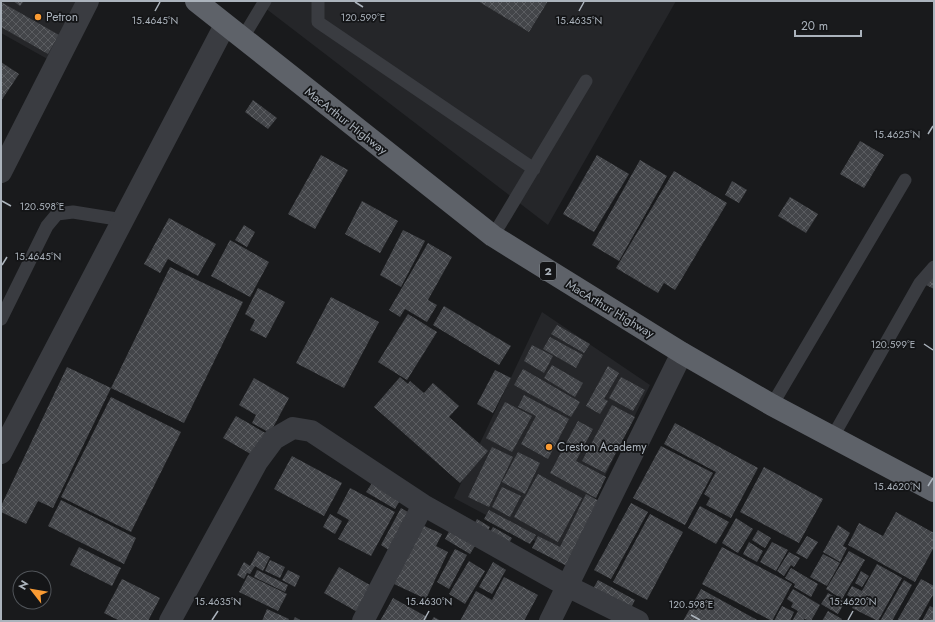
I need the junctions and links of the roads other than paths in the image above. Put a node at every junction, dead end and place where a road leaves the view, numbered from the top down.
1 (88, 1) edge
2 (196, 1) edge
3 (265, 1) edge
4 (318, 1) edge
5 (225, 25) junction
6 (242, 38) junction
7 (586, 81) dead end
8 (534, 169) junction
9 (1, 172) edge
10 (905, 180) dead end
11 (124, 220) junction
12 (493, 236) junction
13 (934, 267) edge
14 (1, 319) edge
15 (682, 353) junction
16 (772, 405) junction
17 (832, 438) junction
18 (1, 453) edge
19 (934, 491) edge
20 (423, 505) junction
21 (567, 586) junction
22 (170, 621) edge
23 (363, 621) edge
24 (550, 621) edge
25 (638, 621) edge

1 - 9 street
2 - 5 highway, MacArthur Highway / 2
3 - 6 lane
4 - 8 lane
5 - 6 highway, MacArthur Highway / 2
5 - 11 street
6 - 12 highway, MacArthur Highway / 2
7 - 8 lane
8 - 12 lane
10 - 16 lane
11 - 14 lane
11 - 18 street
12 - 15 highway, MacArthur Highway / 2
13 - 17 lane
15 - 16 highway, MacArthur Highway / 2
15 - 21 street
16 - 17 highway, MacArthur Highway / 2
17 - 19 highway, MacArthur Highway / 2
20 - 21 street
20 - 22 street
20 - 23 street
21 - 24 street
21 - 25 street

